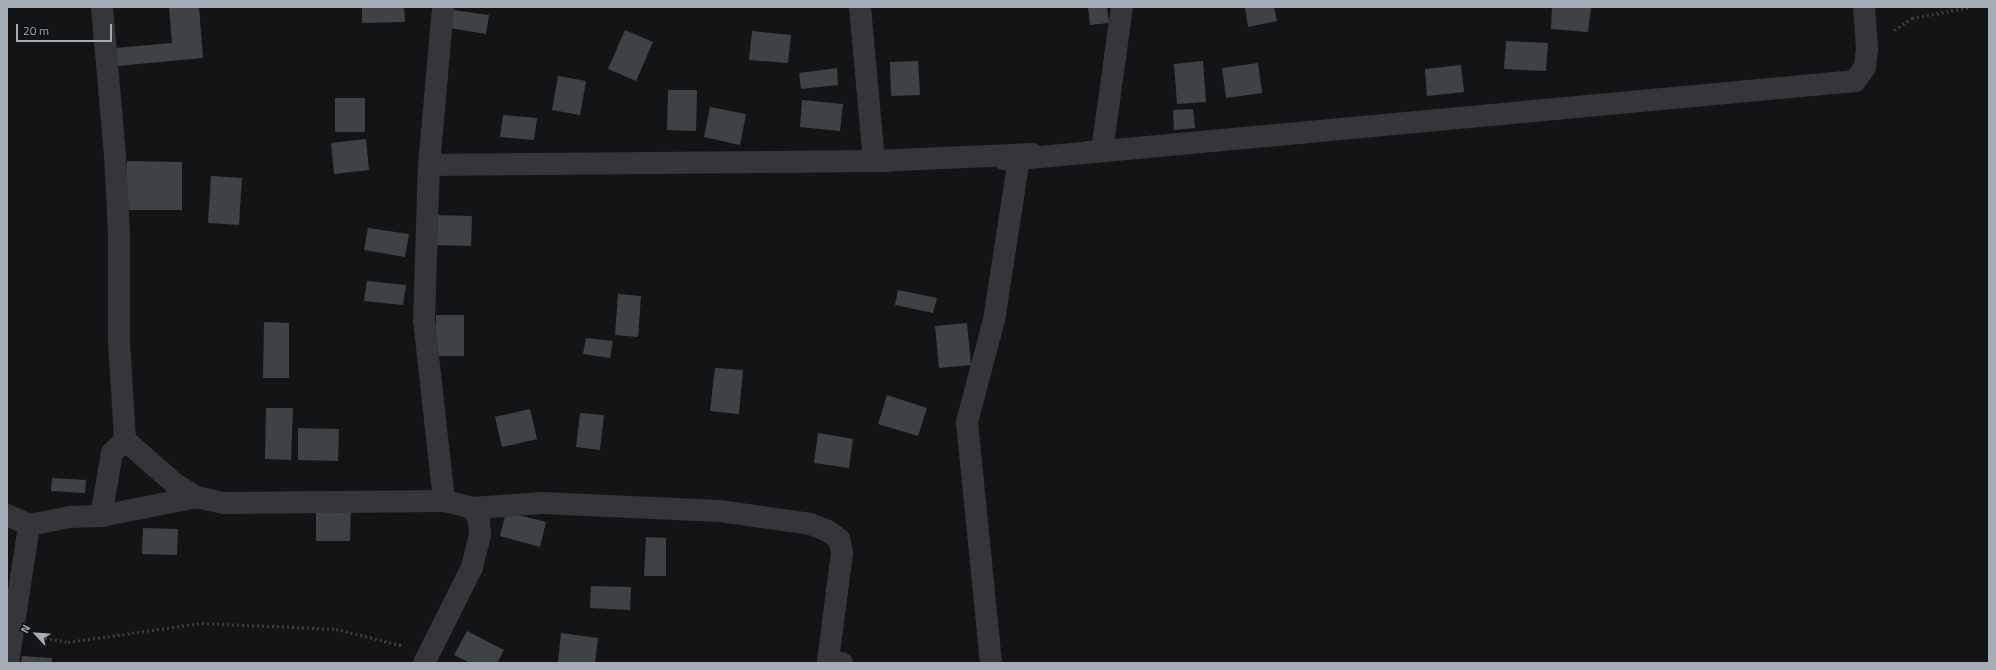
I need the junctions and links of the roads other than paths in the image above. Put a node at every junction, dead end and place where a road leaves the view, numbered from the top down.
1 (102, 7) edge
2 (443, 7) edge
3 (860, 7) edge
4 (1122, 7) edge
5 (1864, 7) edge
6 (1102, 151) junction
7 (1019, 159) junction
8 (874, 161) junction
9 (429, 165) junction
10 (125, 440) junction
11 (197, 497) junction
12 (444, 501) junction
13 (473, 508) junction
14 (7, 515) edge
15 (101, 516) junction
16 (29, 525) junction
17 (426, 658) edge
18 (832, 662) edge
19 (8, 663) edge
20 (991, 663) edge

1 - 10 street
2 - 9 street
3 - 8 street
4 - 6 street
5 - 6 street
6 - 7 street
6 - 8 street
7 - 8 street
7 - 20 street
8 - 9 street
9 - 12 street
10 - 11 street
10 - 15 street
11 - 12 street
11 - 15 street
12 - 13 street
13 - 17 street
13 - 18 street
14 - 16 street
15 - 16 street
16 - 19 street

